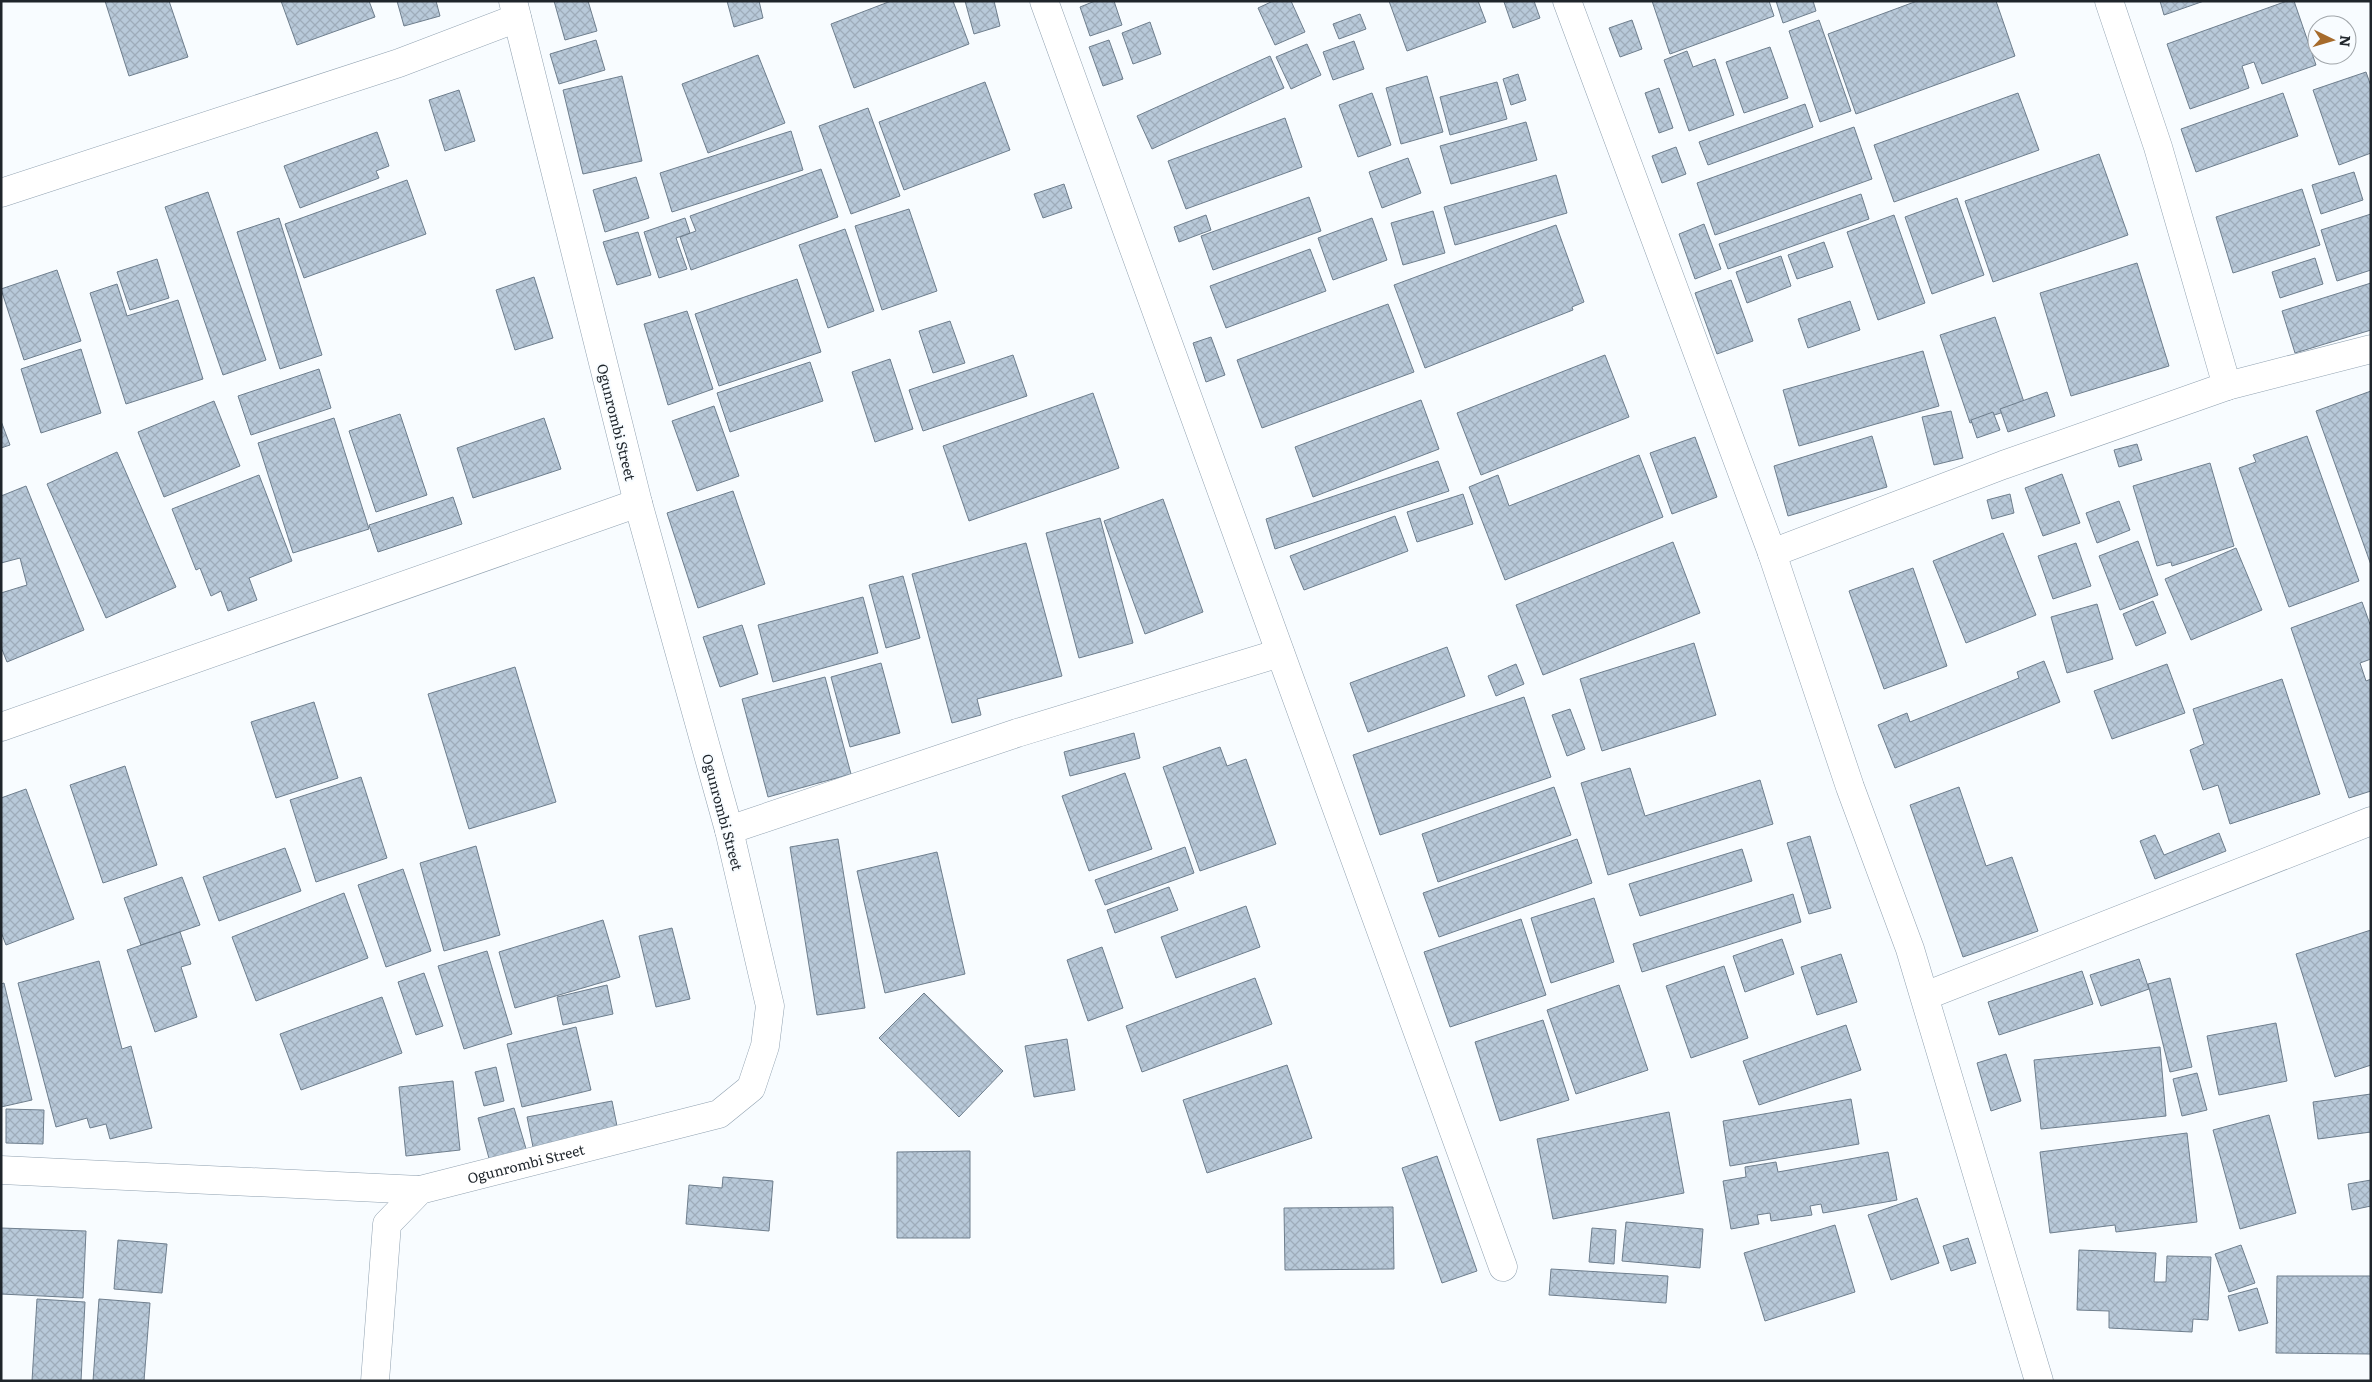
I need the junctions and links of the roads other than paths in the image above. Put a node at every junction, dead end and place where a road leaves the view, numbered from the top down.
1 (1044, 1) edge
2 (1567, 1) edge
3 (2109, 1) edge
4 (515, 10) edge
5 (1, 193) edge
6 (2371, 349) edge
7 (2227, 386) junction
8 (638, 504) junction
9 (1772, 553) junction
10 (1280, 653) junction
11 (1, 727) edge
12 (2371, 821) edge
13 (729, 830) junction
14 (1925, 996) junction
15 (1, 1170) edge
16 (420, 1190) junction
17 (1503, 1267) dead end
18 (375, 1381) edge
19 (2039, 1381) edge

1 - 10 street
2 - 9 street
3 - 7 street
4 - 5 street
4 - 8 street, Ogunrombi Street
6 - 7 street
7 - 9 street
8 - 11 street
8 - 13 street, Ogunrombi Street
9 - 14 street
10 - 13 street
10 - 17 street
12 - 14 street
13 - 16 street, Ogunrombi Street
14 - 19 street
15 - 16 street
16 - 18 street

